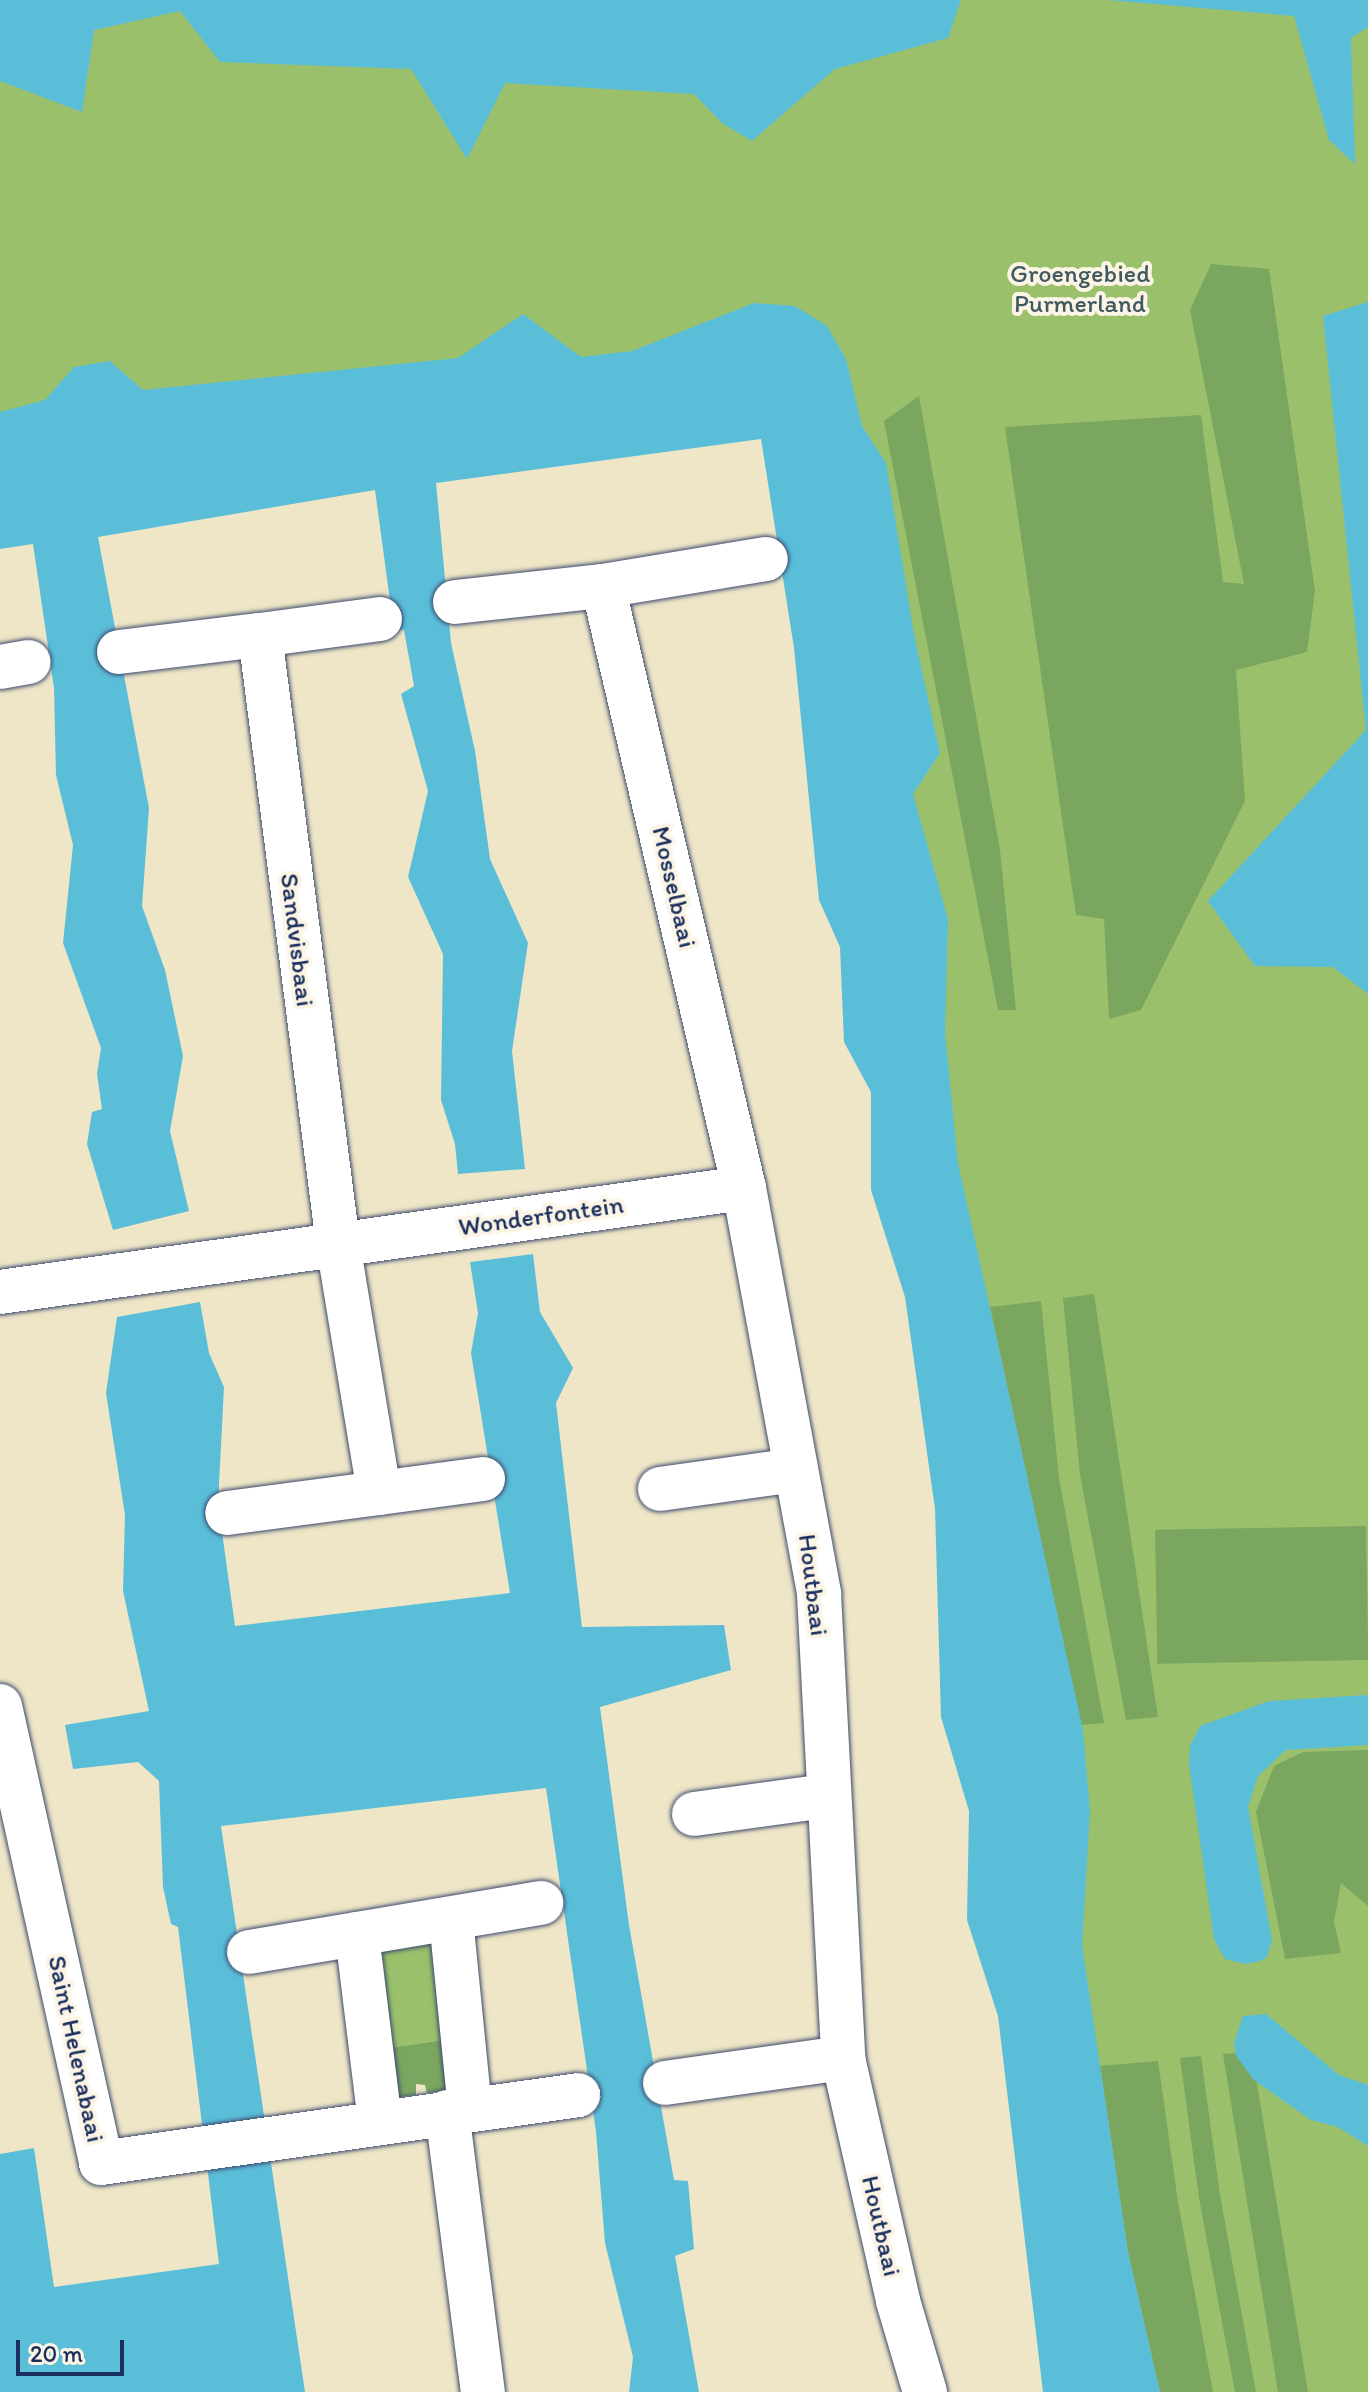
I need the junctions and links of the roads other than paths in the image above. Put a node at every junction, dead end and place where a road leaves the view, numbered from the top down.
1 (766, 559) dead end
2 (603, 586) junction
3 (455, 602) dead end
4 (380, 619) dead end
5 (260, 635) junction
6 (119, 652) dead end
7 (744, 1188) junction
8 (338, 1244) junction
9 (0, 1292) edge
10 (795, 1470) junction
11 (483, 1479) dead end
12 (660, 1489) dead end
13 (379, 1493) junction
14 (227, 1513) dead end
15 (0, 1706) edge
16 (826, 1796) junction
17 (694, 1814) dead end
18 (541, 1903) dead end
19 (451, 1919) junction
20 (357, 1934) junction
21 (249, 1952) dead end
22 (843, 2058) junction
23 (665, 2083) dead end
24 (578, 2095) dead end
25 (458, 2111) junction
26 (380, 2122) junction
27 (483, 2392) edge
28 (925, 2392) edge

1 - 2 street
2 - 3 street
2 - 7 street, Mosselbaai
4 - 5 street
5 - 6 street
5 - 8 street, Sandvisbaai
7 - 8 street, Wonderfontein
7 - 10 street, Houtbaai
8 - 9 street, Wonderfontein
8 - 13 street
10 - 12 street
10 - 16 street, Houtbaai
11 - 13 street
13 - 14 street
15 - 26 street, Saint Helenabaai
16 - 17 street
16 - 22 street, Houtbaai
18 - 19 street
19 - 20 street
19 - 25 street
20 - 21 street
20 - 26 street
22 - 23 street
22 - 28 street, Houtbaai
24 - 25 street, Saint Helenabaai
25 - 26 street, Saint Helenabaai
25 - 27 street

